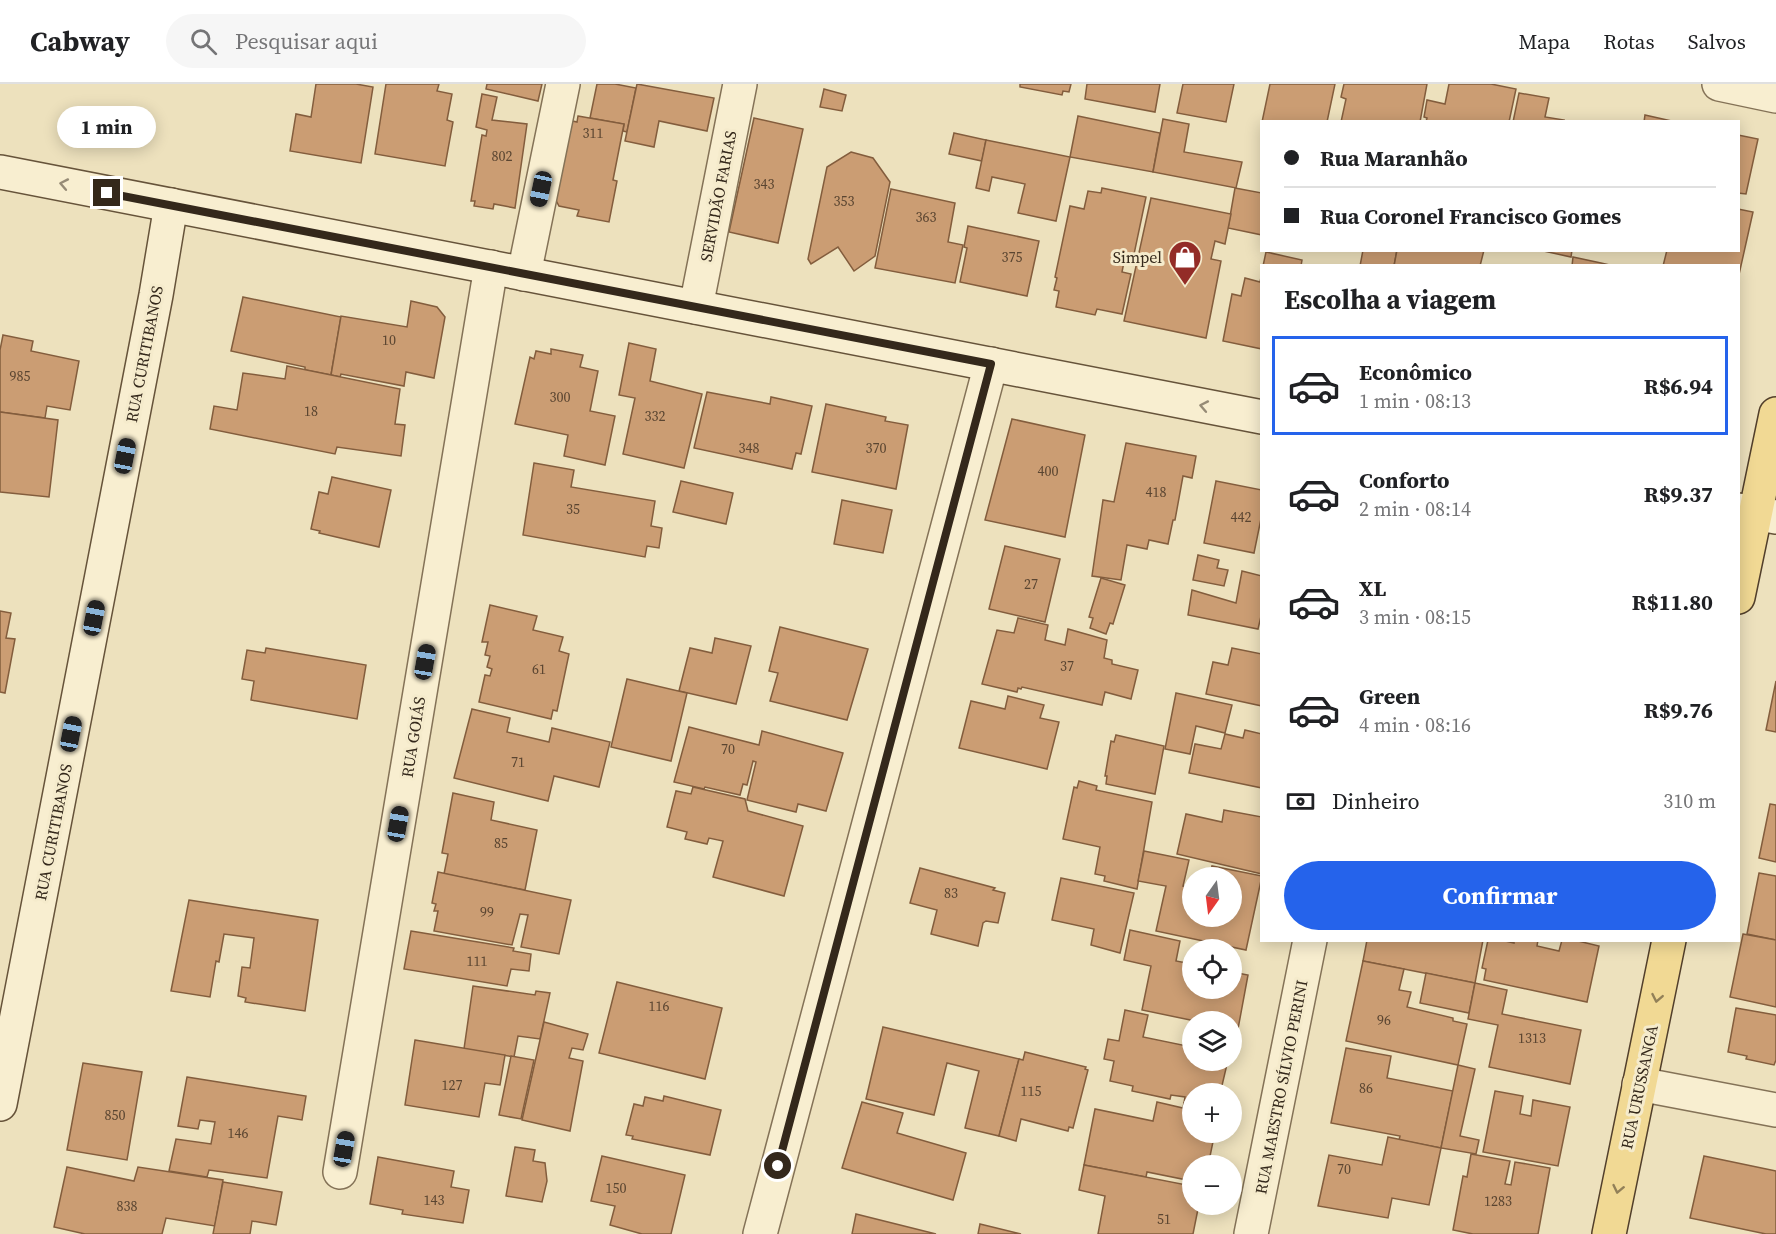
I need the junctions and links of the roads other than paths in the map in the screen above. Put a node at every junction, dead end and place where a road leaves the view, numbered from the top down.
1 (563, 84) edge
2 (740, 84) edge
3 (1719, 84) edge
4 (1776, 96) edge
5 (0, 172) edge
6 (171, 205) junction
7 (491, 267) junction
8 (524, 274) junction
9 (696, 307) junction
10 (991, 364) junction
11 (1776, 414) edge
12 (1260, 417) edge
13 (1757, 513) edge
14 (1740, 588) edge
15 (1310, 942) edge
16 (1669, 942) edge
17 (1640, 1084) junction
18 (0, 1104) edge
19 (1776, 1110) edge
20 (340, 1172) dead end
21 (760, 1234) edge
22 (1251, 1234) edge
23 (1609, 1234) edge

1 - 8 street
2 - 9 street, SERVIDÃO FARIAS
3 - 4 street
6 -> 5 street
6 - 7 street
6 - 18 street, RUA CURITIBANOS
7 - 8 street
7 - 20 street, RUA GOIÁS
8 - 9 street
9 - 10 street
12 -> 10 street
10 - 21 street
11 - 13 main road
13 - 14 main road
15 - 22 street, RUA MAESTRO SÍLVIO PERINI
16 -> 17 main road, RUA URUSSANGA
17 - 19 street
17 -> 23 main road, RUA URUSSANGA

